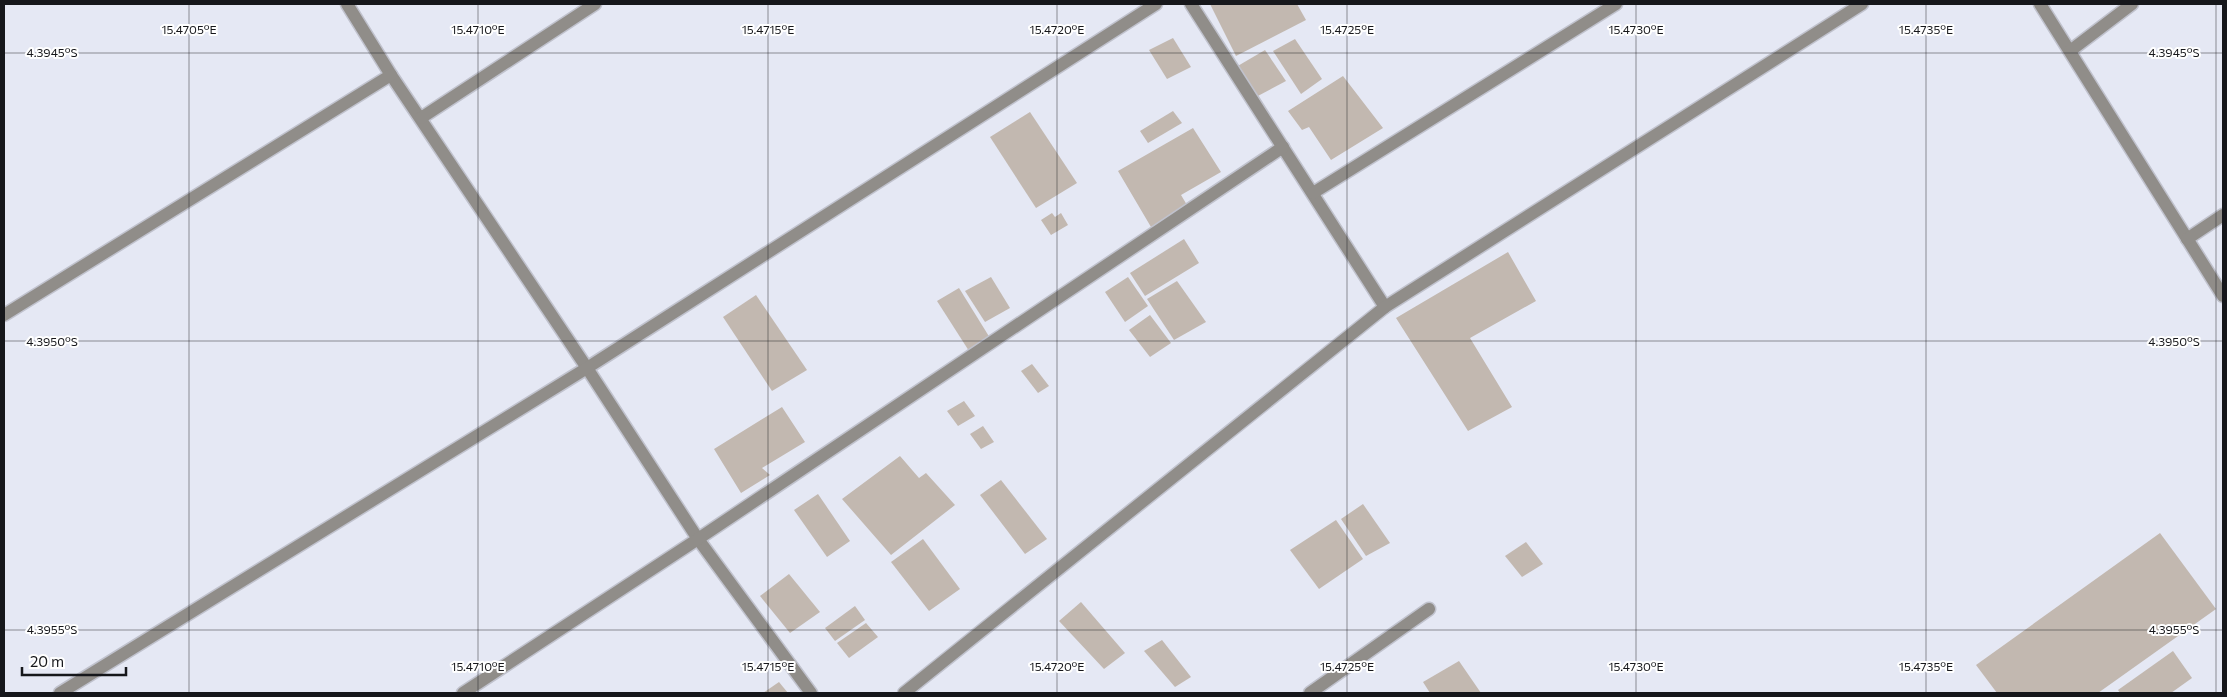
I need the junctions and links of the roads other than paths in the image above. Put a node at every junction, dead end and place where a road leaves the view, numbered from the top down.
1 (347, 4) edge
2 (596, 4) edge
3 (1156, 4) edge
4 (1191, 4) edge
5 (1616, 4) edge
6 (1862, 4) edge
7 (2040, 4) edge
8 (2132, 4) edge
9 (2070, 51) junction
10 (391, 75) junction
11 (421, 118) junction
12 (1283, 147) junction
13 (1313, 193) junction
14 (2223, 215) edge
15 (2187, 239) junction
16 (2223, 296) edge
17 (1385, 307) junction
18 (4, 315) edge
19 (587, 368) junction
20 (698, 539) junction
21 (1429, 609) dead end
22 (60, 693) edge
23 (463, 693) edge
24 (811, 693) edge
25 (904, 693) edge
26 (1310, 693) edge

1 - 10 street
2 - 11 street
3 - 19 street
4 - 12 street
5 - 13 street
6 - 17 street
7 - 9 street
8 - 9 street
9 - 15 street
10 - 11 street
10 - 18 street
11 - 19 street
12 - 13 street
12 - 20 street
13 - 17 street
14 - 15 street
15 - 16 street
17 - 25 street
19 - 20 street
19 - 22 street
20 - 23 street
20 - 24 street
21 - 26 street

